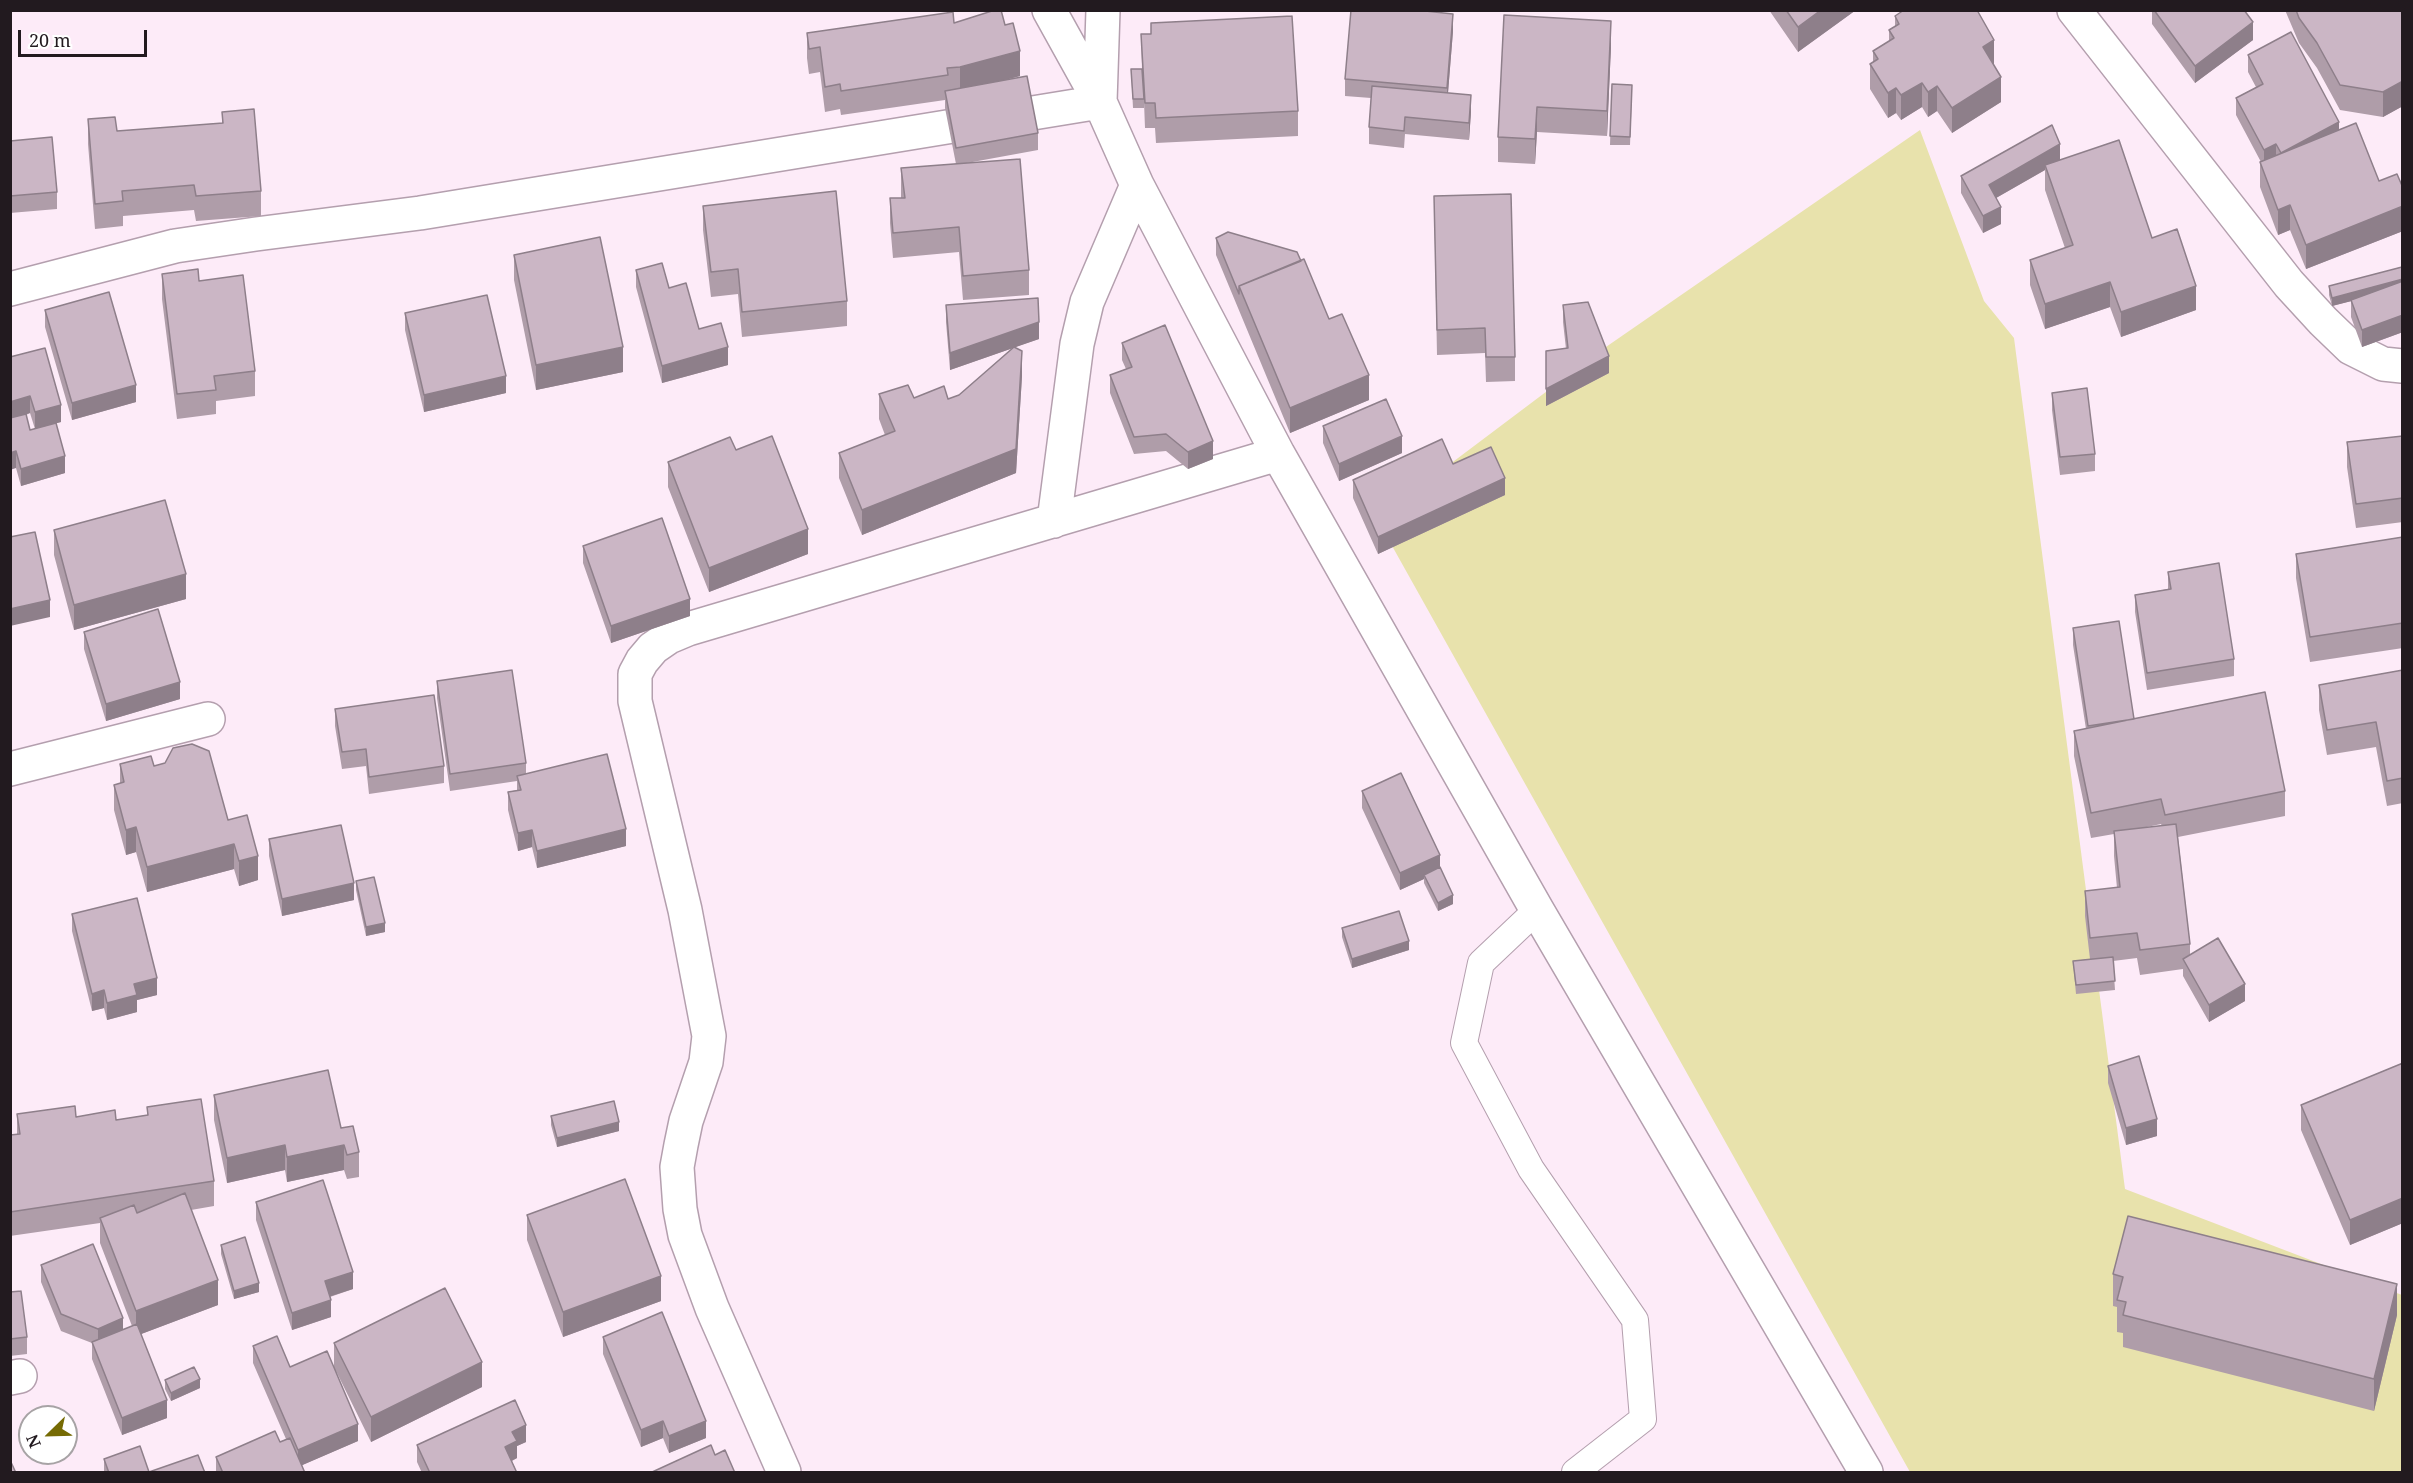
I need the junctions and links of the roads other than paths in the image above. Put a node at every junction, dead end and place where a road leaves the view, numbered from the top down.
1 (1049, 10) edge
2 (1103, 10) edge
3 (2074, 10) edge
4 (1100, 102) junction
5 (1137, 184) junction
6 (10, 289) edge
7 (2403, 366) edge
8 (1278, 454) junction
9 (1054, 520) junction
10 (208, 719) dead end
11 (10, 769) edge
12 (1537, 910) junction
13 (784, 1473) edge
14 (1575, 1473) edge
15 (1866, 1473) edge

1 - 4 street
2 - 4 street
3 - 7 street
4 - 5 street
4 - 6 street
5 - 8 street
5 - 9 street
8 - 9 street
8 - 12 street
9 - 13 street
10 - 11 street
12 - 14 lane
12 - 15 street

